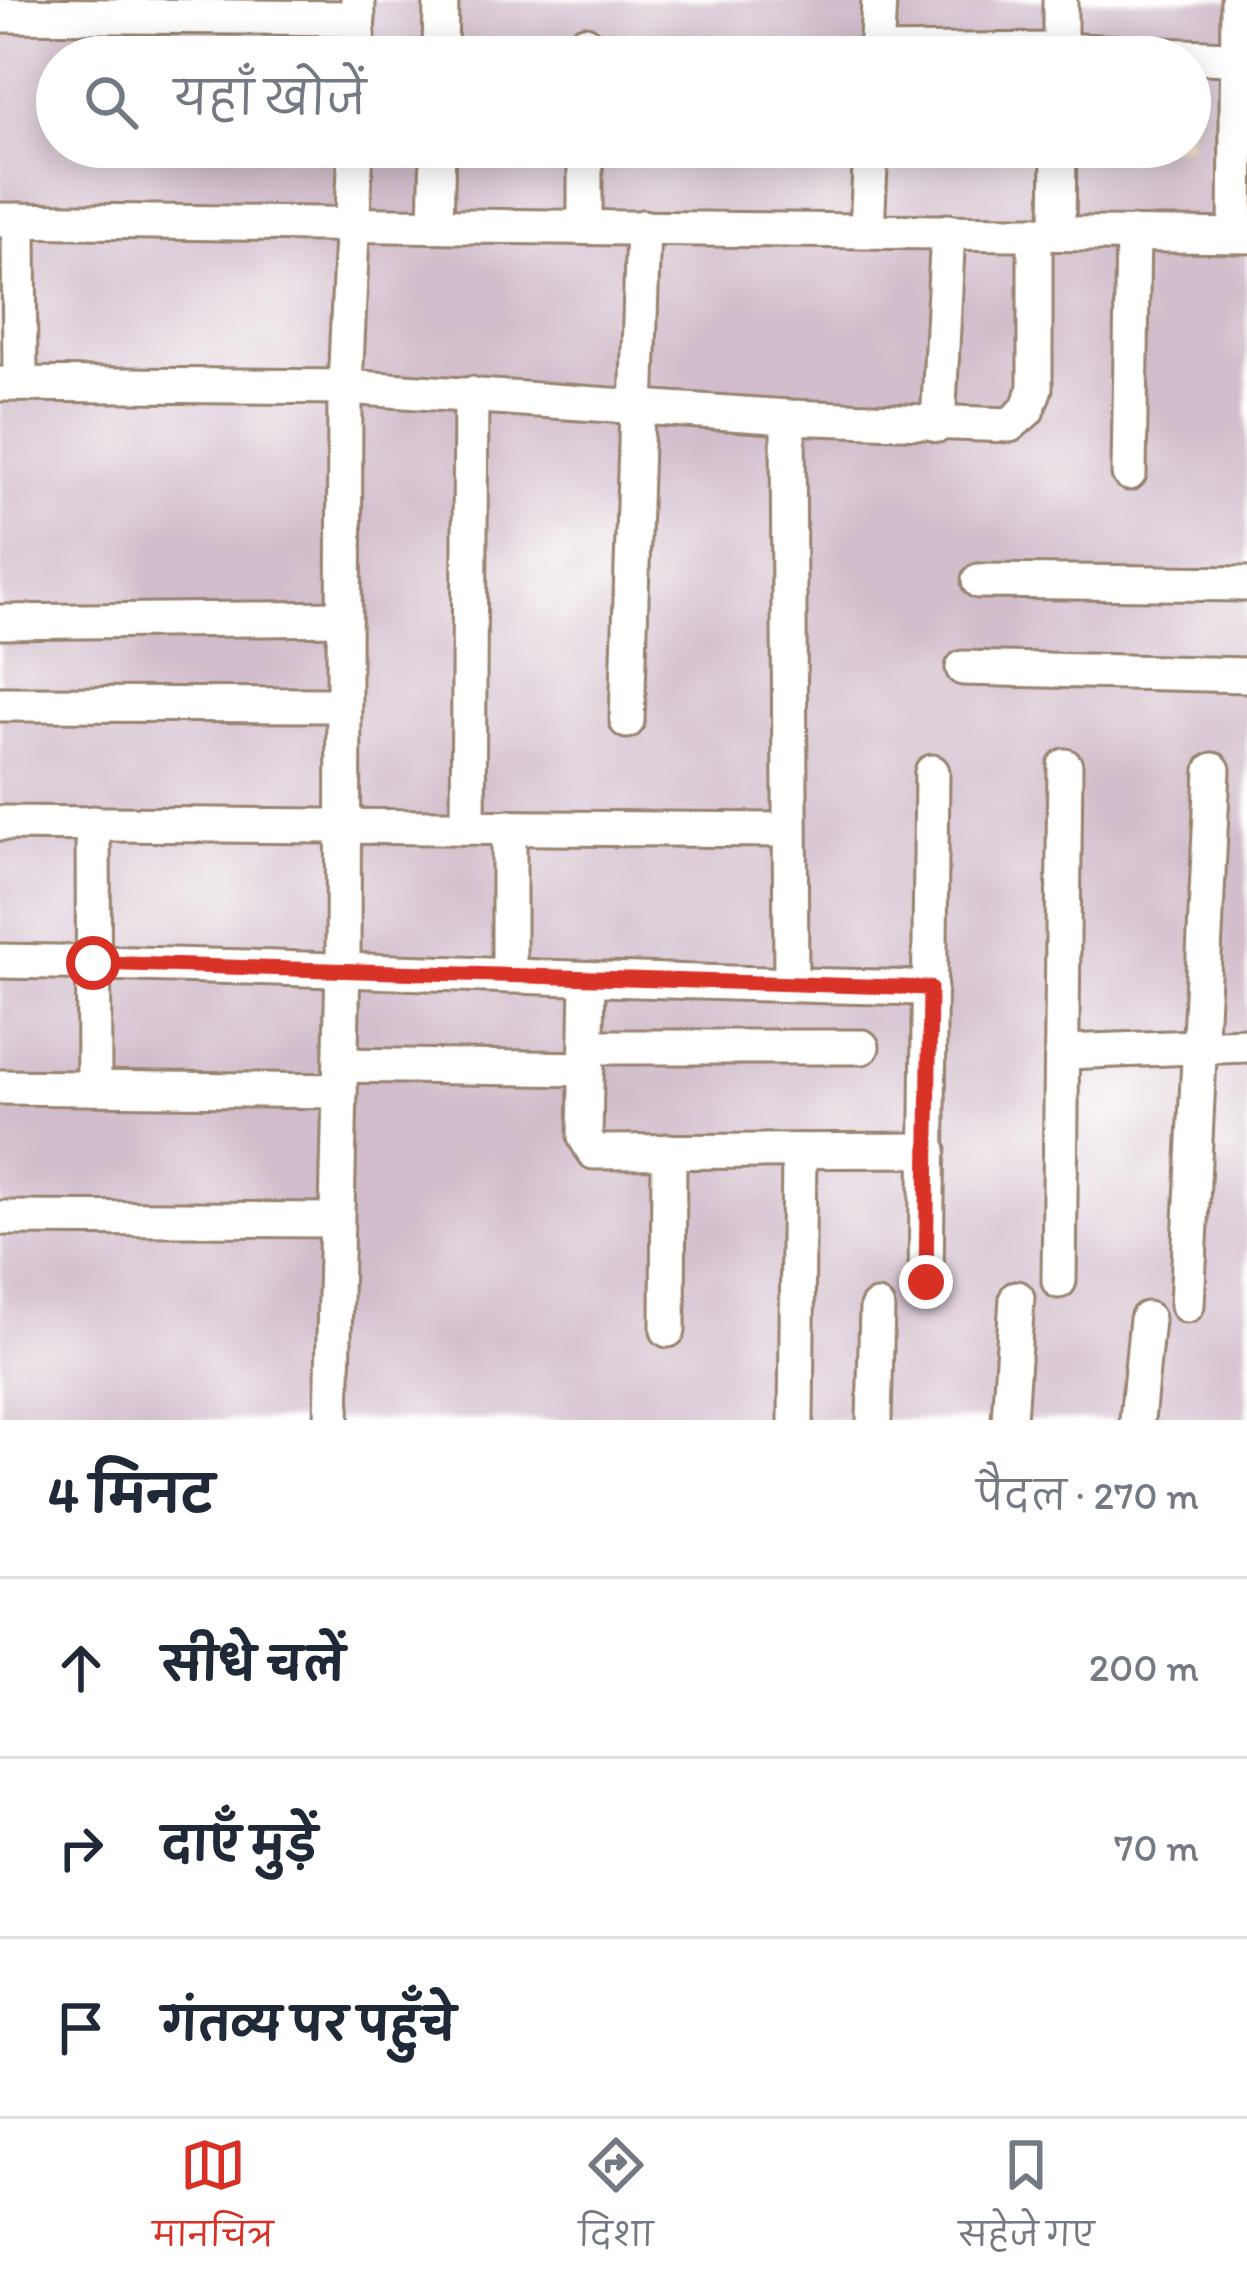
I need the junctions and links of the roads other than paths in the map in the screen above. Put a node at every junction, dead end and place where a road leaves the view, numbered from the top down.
1 (441, 0) edge
2 (879, 0) edge
3 (1060, 0) edge
4 (1238, 0) edge
5 (358, 9) edge
6 (0, 15) edge
7 (440, 36) edge
8 (877, 36) edge
9 (1060, 36) edge
10 (1211, 57) edge
11 (1242, 58) edge
12 (356, 168) edge
13 (437, 168) edge
14 (585, 168) edge
15 (870, 168) edge
16 (1056, 168) edge
17 (9, 220) edge
18 (356, 224) junction
19 (436, 224) junction
20 (585, 226) junction
21 (644, 227) junction
22 (867, 230) junction
23 (948, 231) junction
24 (1047, 233) junction
25 (1133, 234) junction
26 (1242, 236) edge
27 (10, 384) edge
28 (345, 387) junction
29 (471, 394) junction
30 (638, 404) junction
31 (788, 417) junction
32 (938, 425) junction
33 (1129, 473) dead end
34 (979, 581) dead end
35 (1247, 584) edge
36 (344, 618) junction
37 (0, 622) edge
38 (963, 668) dead end
39 (1247, 675) edge
40 (0, 704) edge
41 (344, 705) junction
42 (627, 721) dead end
43 (1065, 766) dead end
44 (1213, 770) dead end
45 (932, 772) dead end
46 (0, 823) edge
47 (93, 824) junction
48 (343, 825) junction
49 (468, 826) junction
50 (509, 826) junction
51 (787, 830) junction
52 (0, 961) edge
53 (93, 963) junction
54 (343, 966) junction
55 (509, 976) junction
56 (588, 980) junction
57 (791, 985) junction
58 (930, 988) junction
59 (1247, 1045) edge
60 (862, 1046) dead end
61 (1198, 1047) junction
62 (1065, 1052) junction
63 (587, 1058) junction
64 (340, 1078) junction
65 (0, 1087) edge
66 (94, 1088) junction
67 (799, 1150) junction
68 (929, 1150) junction
69 (669, 1151) junction
70 (0, 1218) edge
71 (335, 1220) junction
72 (1059, 1281) dead end
73 (926, 1282) dead end
74 (1017, 1298) dead end
75 (1187, 1305) dead end
76 (878, 1308) dead end
77 (1147, 1319) dead end
78 (668, 1330) dead end
79 (332, 1420) edge
80 (796, 1420) edge
81 (874, 1420) edge
82 (1009, 1420) edge
83 (1137, 1420) edge

1 - 7 street
2 - 8 street
3 - 9 street
4 - 11 street
5 - 6 street
10 - 11 street
11 - 26 street
12 - 18 street
13 - 19 street
14 - 20 street
15 - 22 street
16 - 24 street
17 - 18 street
17 - 27 street
18 - 19 street
18 - 28 street
19 - 20 street
20 - 21 street
21 - 22 street
21 - 30 street
22 - 23 street
23 - 24 street
23 - 32 street
24 - 25 street
24 - 32 street
25 - 26 street
25 - 33 street
27 - 28 street
28 - 29 street
28 - 36 street
29 - 30 street
29 - 49 street
30 - 31 street
30 - 42 street
31 - 32 street
31 - 51 street
34 - 35 street
36 - 37 street
36 - 41 street
38 - 39 street
40 - 41 street
41 - 48 street
43 - 62 street
44 - 61 street
45 - 58 street
46 - 47 street
47 - 48 street
47 - 53 street
48 - 49 street
48 - 54 street
49 - 50 street
50 - 51 street
50 - 55 street
51 - 57 street
52 - 53 street
53 - 54 street
53 - 66 street
54 - 55 street
54 - 64 street
55 - 56 street
56 - 57 street
56 - 63 street
57 - 58 street
58 - 68 street
59 - 61 street
60 - 63 street
61 - 62 street
61 - 75 street
62 - 72 street
63 - 64 street
63 - 69 street
64 - 66 street
64 - 71 street
65 - 66 street
67 - 68 street
67 - 69 street
67 - 80 street
68 - 73 street
69 - 78 street
70 - 71 street
71 - 79 street
74 - 82 street
76 - 81 street
77 - 83 street

